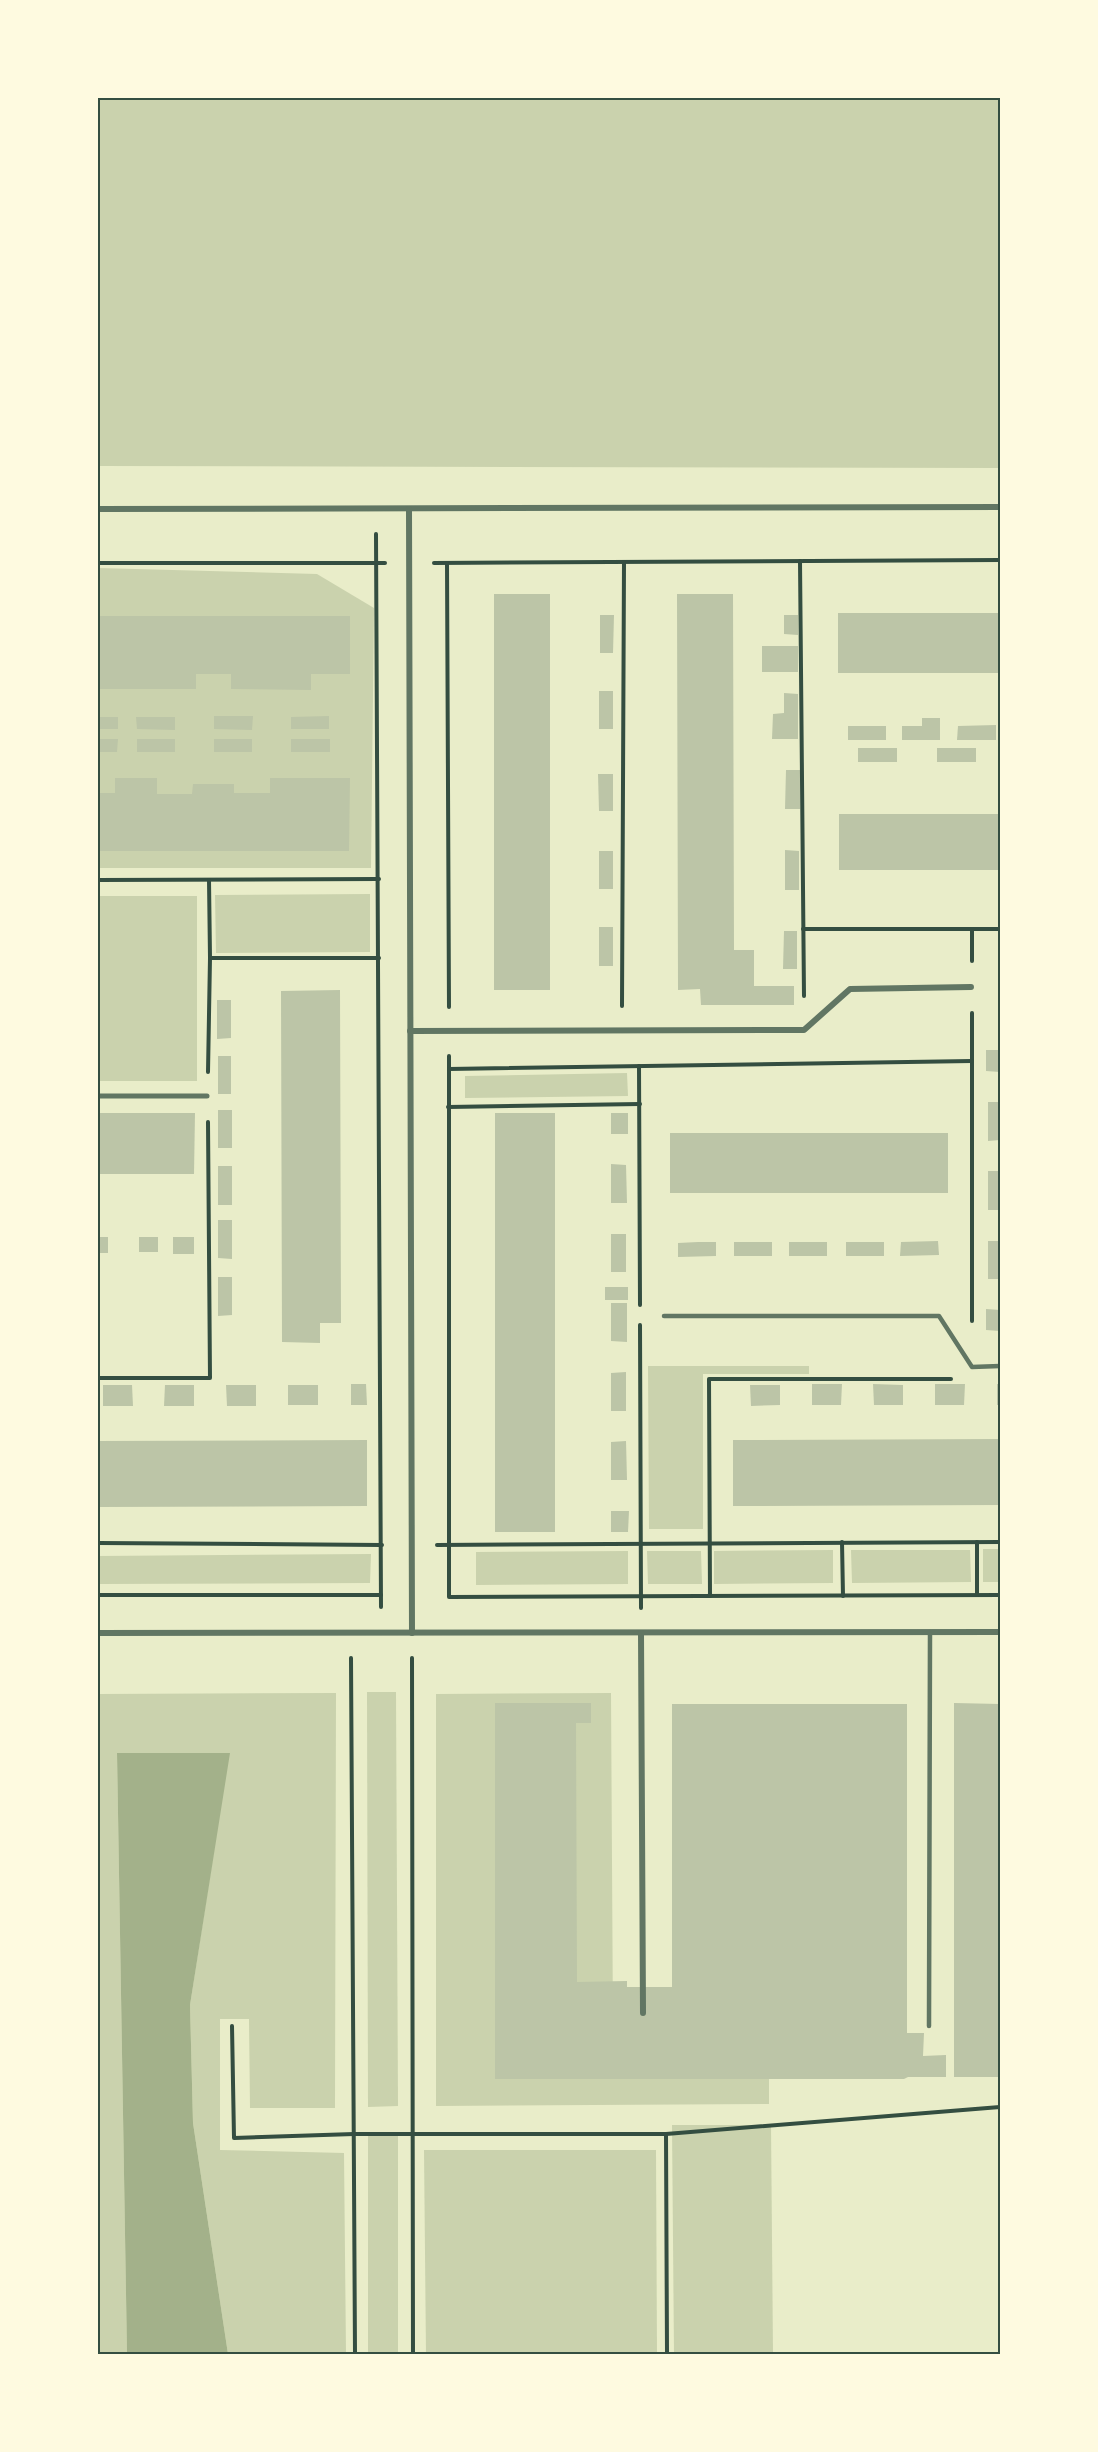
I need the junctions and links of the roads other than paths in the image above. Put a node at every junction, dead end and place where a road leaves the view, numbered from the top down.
1 (1000, 507) edge
2 (98, 508) edge
3 (409, 509) junction
4 (972, 987) dead end
5 (410, 1031) junction
6 (98, 1096) edge
7 (207, 1096) road end
8 (664, 1316) dead end
9 (1000, 1366) edge
10 (930, 1632) junction
11 (1000, 1632) edge
12 (98, 1633) edge
13 (412, 1633) junction
14 (641, 1633) junction
15 (642, 2013) dead end
16 (929, 2026) dead end

1 - 3 street
2 - 3 street
3 - 5 street
4 - 5 street
5 - 13 street
6 - 7 street
8 - 9 lane
10 - 11 street
10 - 14 street
10 - 16 lane
12 - 13 street
13 - 14 street
14 - 15 street

